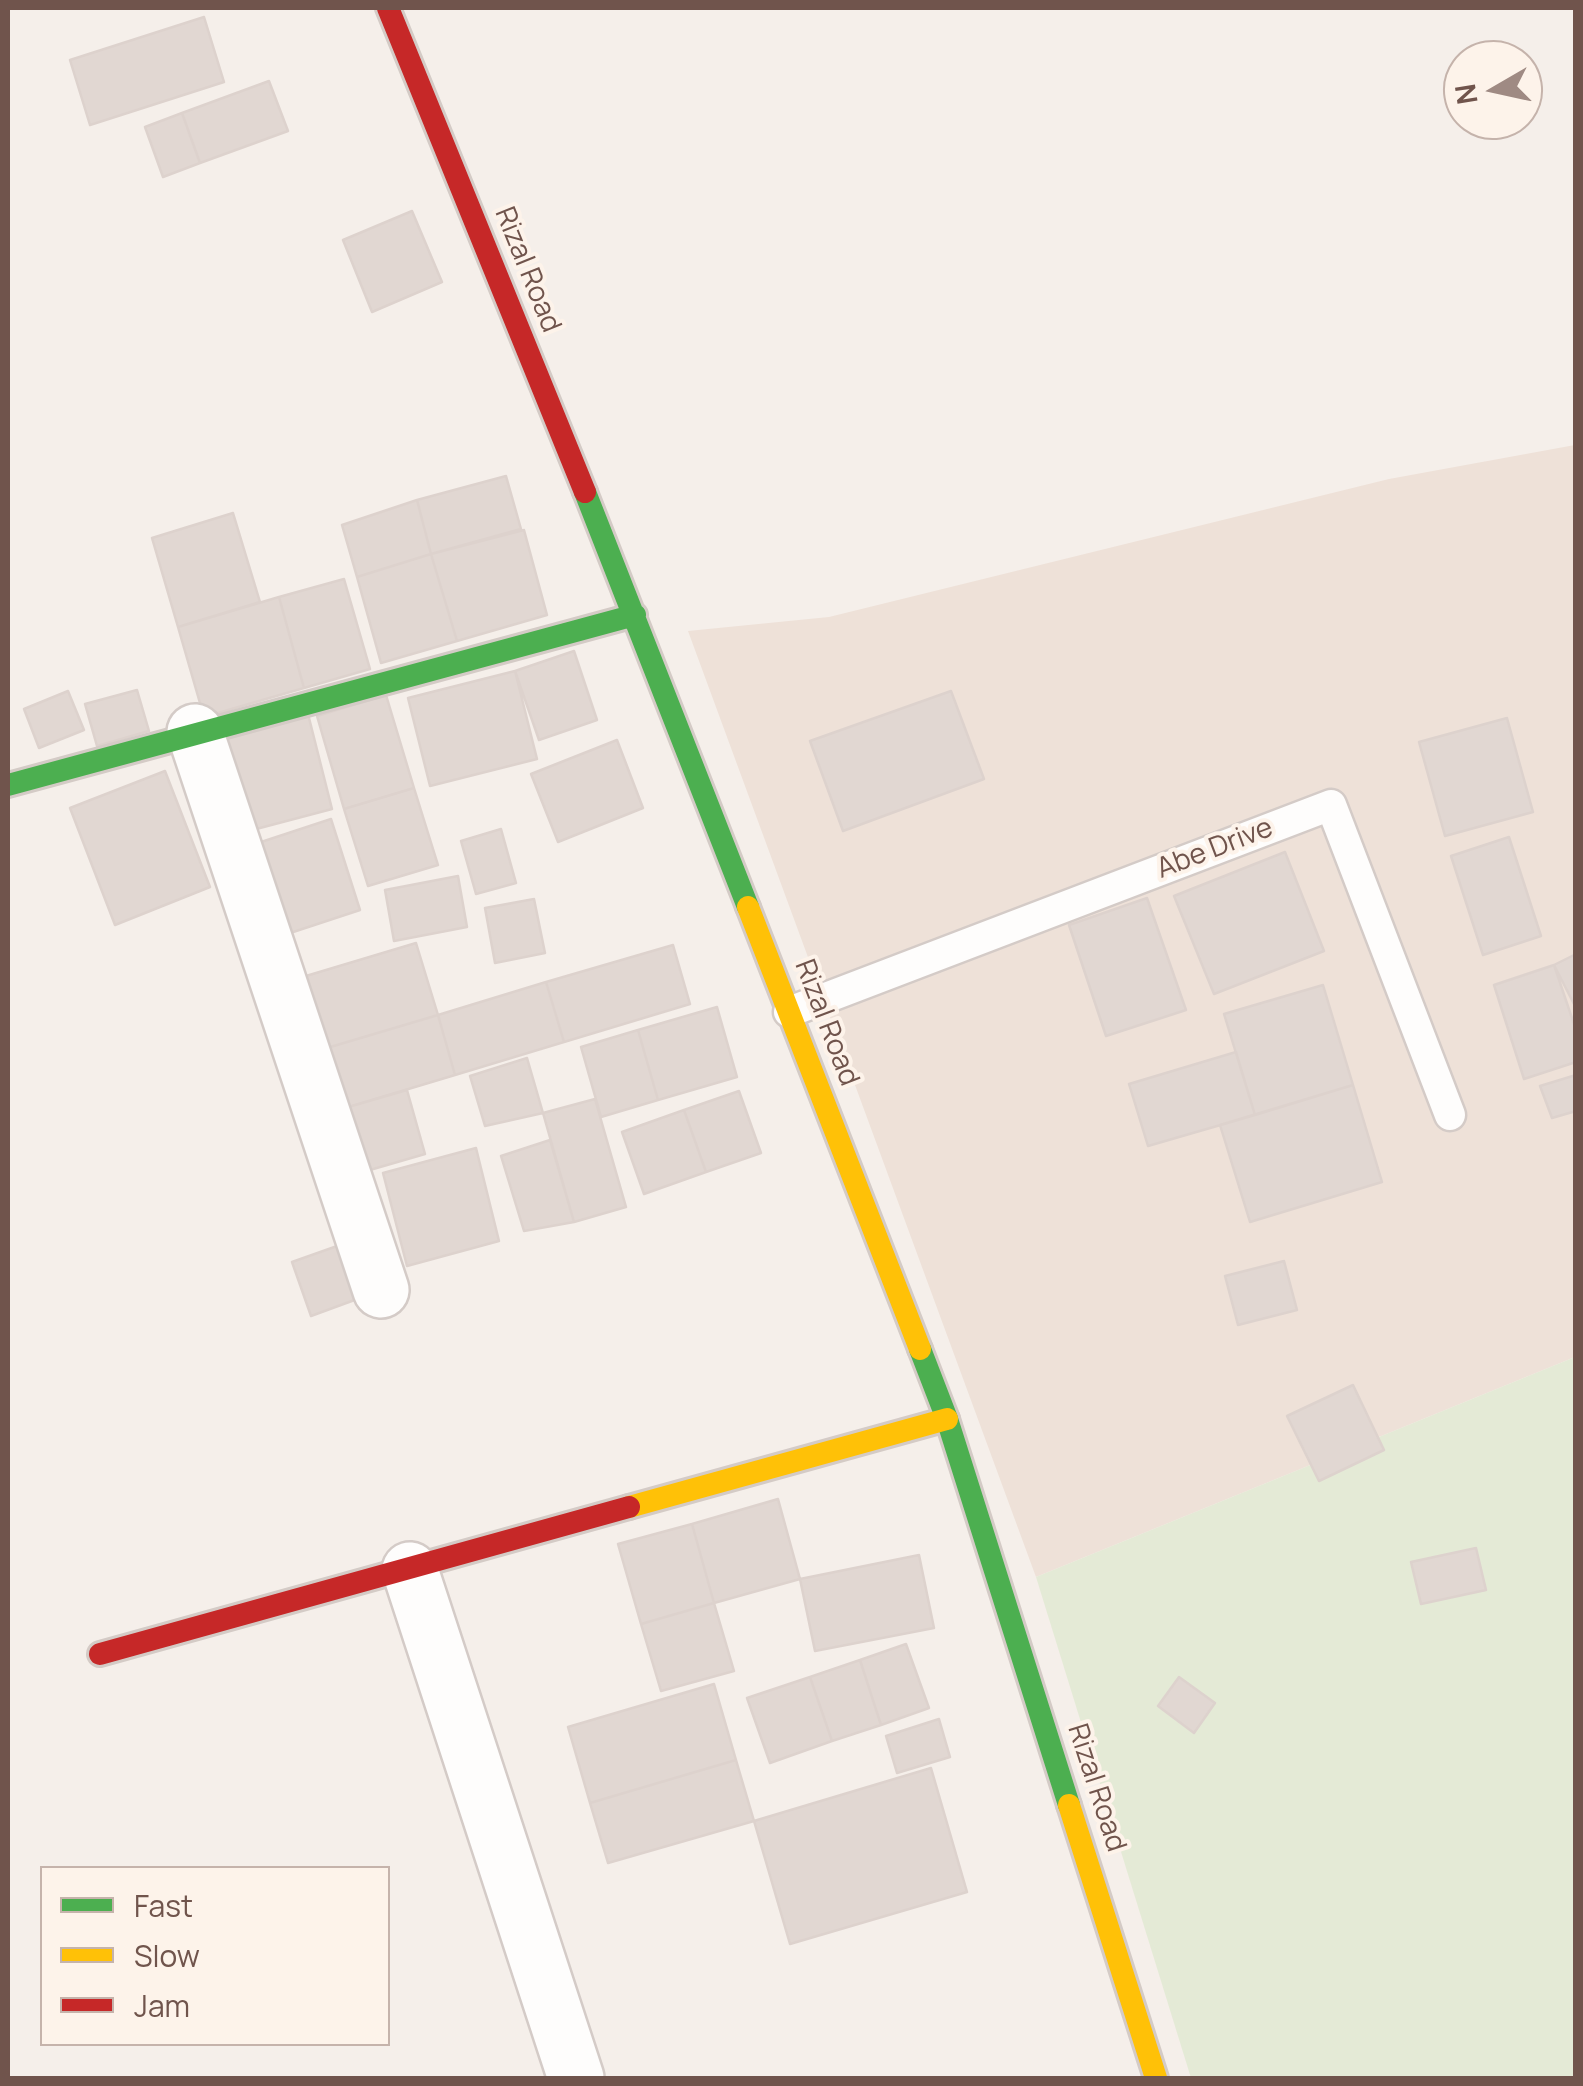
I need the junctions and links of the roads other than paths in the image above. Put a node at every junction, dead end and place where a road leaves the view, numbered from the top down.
1 (388, 8) edge
2 (635, 615) junction
3 (195, 732) junction
4 (8, 784) edge
5 (790, 1012) junction
6 (1450, 1115) dead end
7 (382, 1290) dead end
8 (947, 1419) junction
9 (410, 1570) junction
10 (100, 1654) dead end
11 (576, 2078) edge
12 (1156, 2078) edge

1 - 2 street, Rizal Road
2 - 3 street
2 - 5 street, Rizal Road
3 - 4 street
3 - 7 street
5 - 6 lane, Abe Drive
5 - 8 street, Rizal Road
8 - 9 street
8 - 12 street, Rizal Road
9 - 10 street
9 - 11 street

